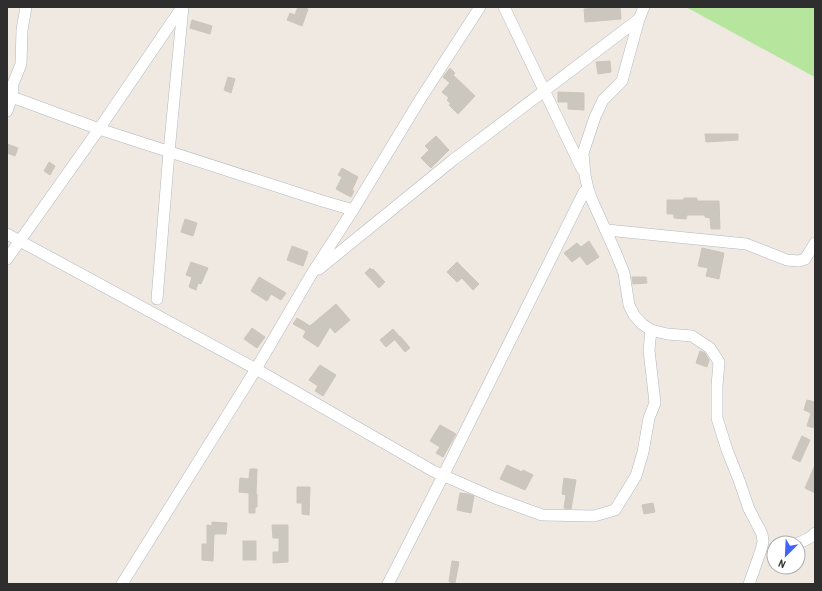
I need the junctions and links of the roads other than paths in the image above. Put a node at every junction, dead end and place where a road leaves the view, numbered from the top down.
1 (26, 7) edge
2 (183, 7) edge
3 (480, 7) edge
4 (504, 7) edge
5 (644, 7) edge
6 (639, 18) junction
7 (544, 90) junction
8 (12, 97) junction
9 (7, 111) edge
10 (99, 129) junction
11 (169, 152) junction
12 (585, 175) junction
13 (584, 192) dead end
14 (353, 210) junction
15 (606, 230) junction
16 (7, 234) edge
17 (20, 241) junction
18 (815, 243) edge
19 (7, 258) edge
20 (311, 275) junction
21 (157, 299) dead end
22 (651, 330) junction
23 (256, 369) junction
24 (443, 476) junction
25 (815, 533) edge
26 (806, 540) edge
27 (762, 542) junction
28 (766, 543) edge
29 (122, 584) edge
30 (388, 584) edge
31 (749, 584) edge

1 - 8 street
2 - 10 street
2 - 11 street
3 - 14 street
4 - 7 street
5 - 6 street
6 - 7 street
6 - 12 street
7 - 12 street
7 - 20 street
8 - 9 street
8 - 10 street
10 - 11 street
10 - 17 street
11 - 14 street
11 - 21 street
12 - 15 street
13 - 24 street
14 - 20 street
15 - 18 street
15 - 22 street
16 - 17 street
17 - 19 street
17 - 23 street
20 - 23 street
22 - 24 street
22 - 27 street
23 - 24 street
23 - 29 street
24 - 30 street
25 - 26 street
27 - 28 street
27 - 31 street

